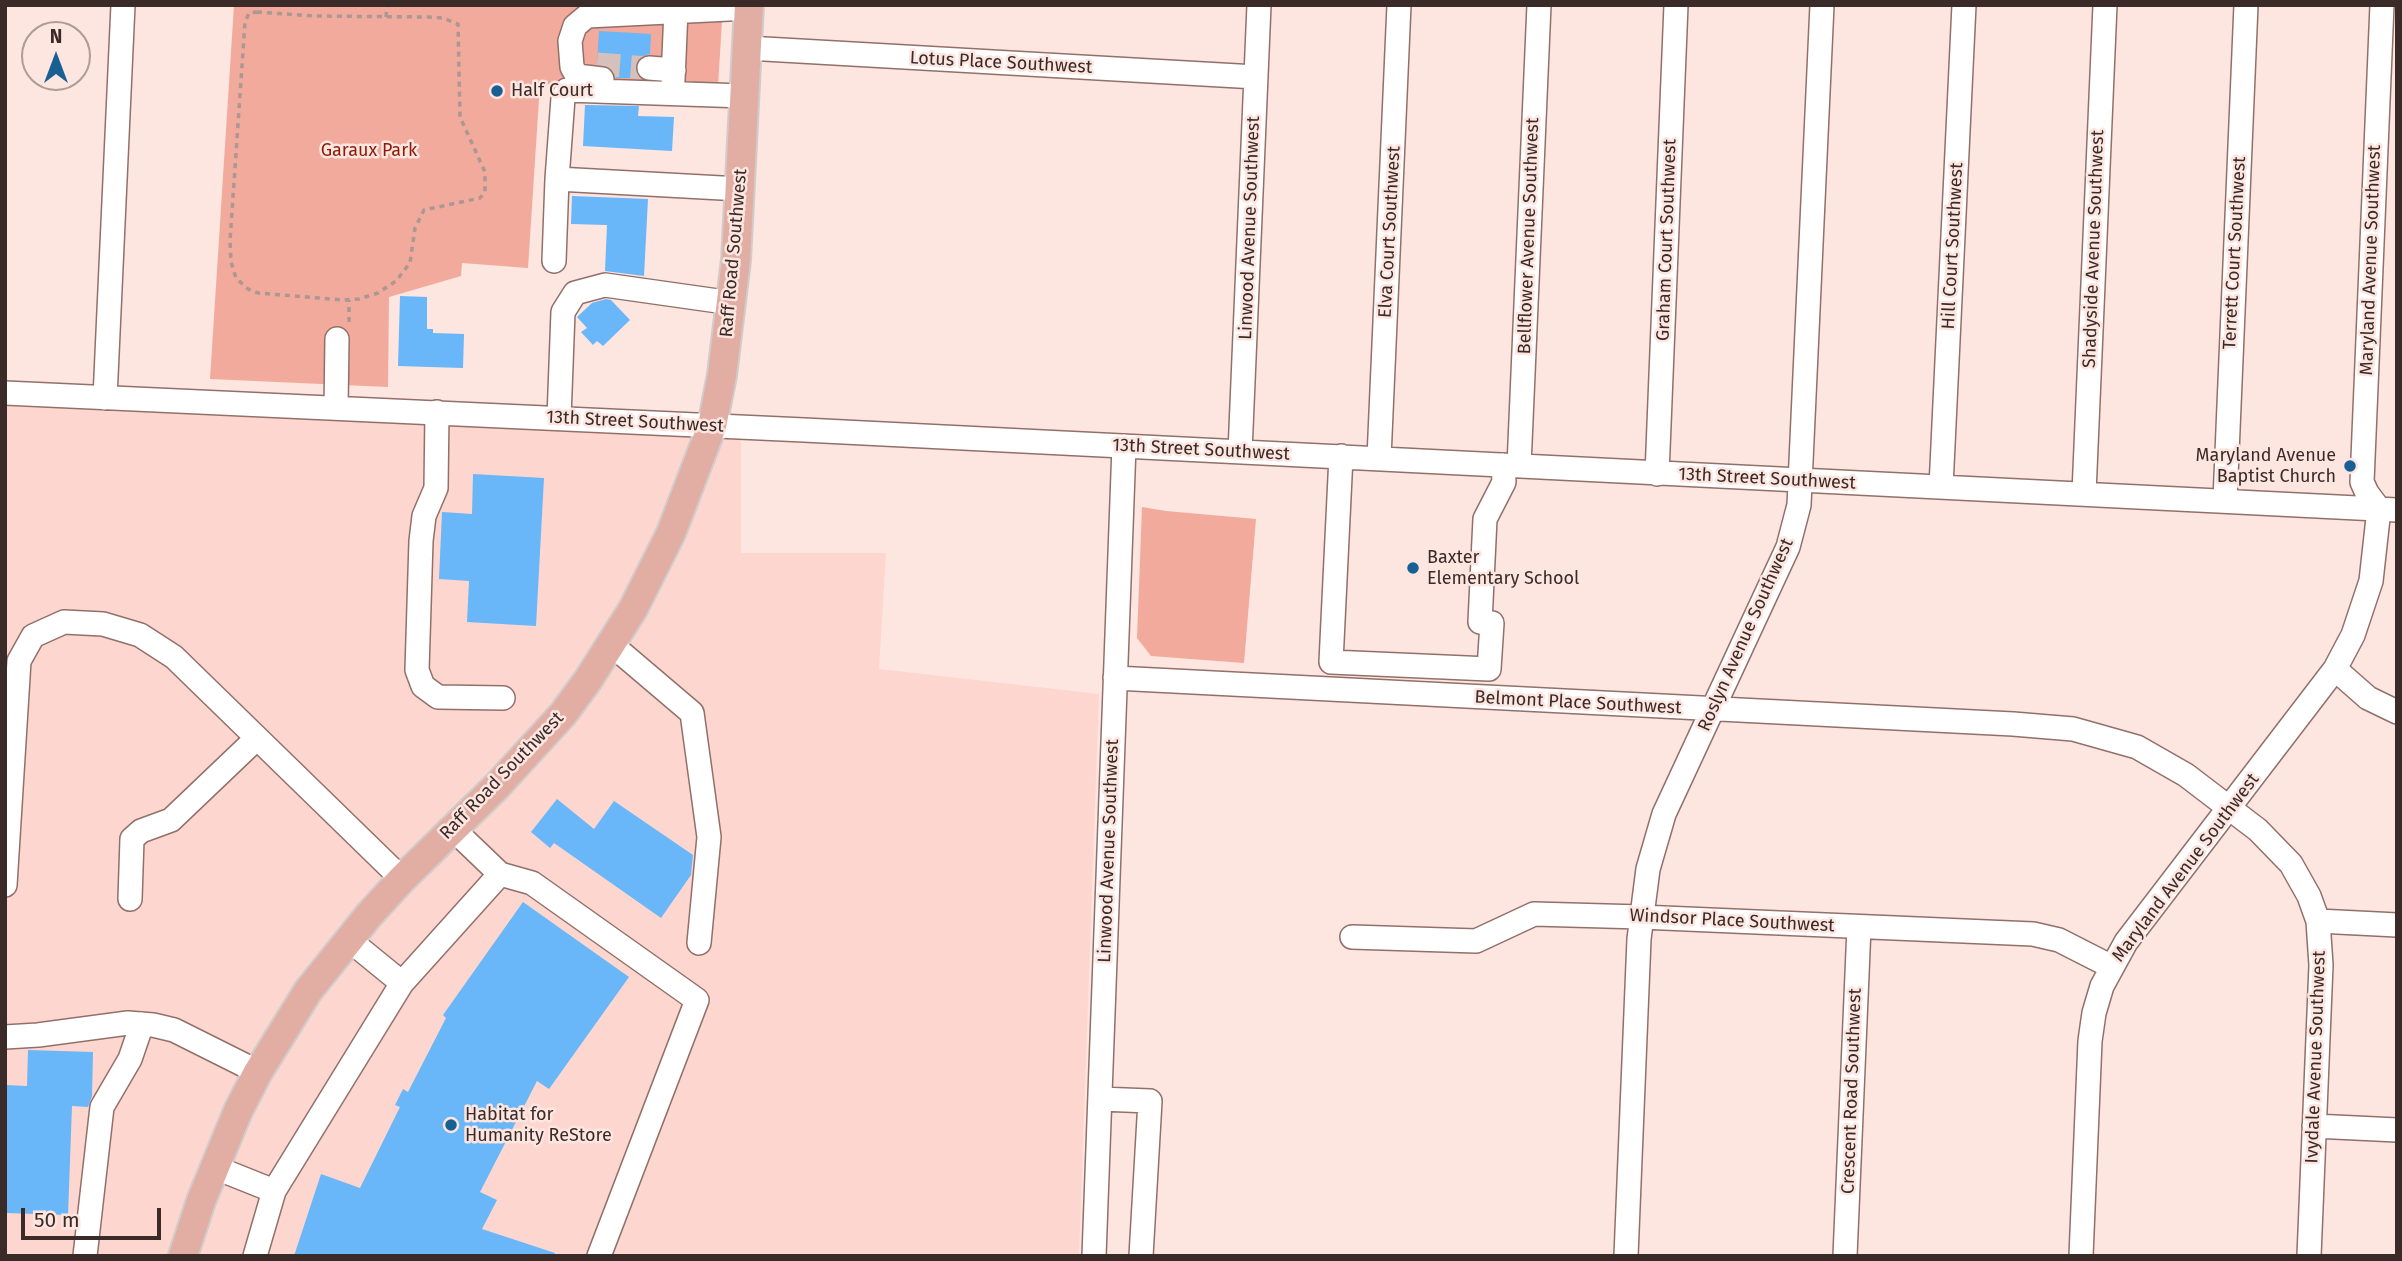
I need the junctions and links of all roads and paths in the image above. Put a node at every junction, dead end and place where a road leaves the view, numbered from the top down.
1 (123, 5) edge
2 (387, 5) edge
3 (1259, 5) edge
4 (1399, 5) edge
5 (1539, 5) edge
6 (1676, 5) edge
7 (1822, 5) edge
8 (1964, 5) edge
9 (2105, 5) edge
10 (2246, 5) edge
11 (2382, 5) edge
12 (749, 7) edge
13 (676, 10) junction
14 (386, 17) junction
15 (747, 48) junction
16 (572, 62) junction
17 (597, 64) tunnel mouth
18 (649, 68) tunnel mouth
19 (673, 75) junction
20 (1256, 77) junction
21 (745, 88) junction
22 (557, 179) junction
23 (740, 189) junction
24 (554, 261) dead end
25 (349, 300) junction
26 (732, 303) junction
27 (343, 332) joint
28 (5, 393) edge
29 (104, 398) junction
30 (336, 408) junction
31 (437, 412) junction
32 (559, 418) junction
33 (712, 426) junction
34 (1124, 446) junction
35 (1241, 452) junction
36 (1341, 456) junction
37 (1380, 458) junction
38 (1511, 466) junction
39 (1657, 474) junction
40 (1801, 481) junction
41 (1941, 487) junction
42 (2397, 491) edge
43 (2084, 493) junction
44 (2225, 500) junction
45 (2388, 509) edge
46 (612, 645) junction
47 (2335, 670) junction
48 (1115, 678) junction
49 (503, 698) dead end
50 (1714, 710) junction
51 (2397, 712) edge
52 (257, 738) junction
53 (2229, 808) junction
54 (453, 829) junction
55 (500, 874) junction
56 (402, 879) junction
57 (5, 885) edge
58 (130, 899) dead end
59 (1641, 917) junction
60 (2318, 922) junction
61 (2397, 925) edge
62 (1859, 927) junction
63 (1352, 937) dead end
64 (348, 939) junction
65 (699, 943) dead end
66 (2112, 967) junction
67 (402, 984) junction
68 (142, 1024) junction
69 (5, 1037) edge
70 (258, 1072) junction
71 (1100, 1099) junction
72 (2314, 1126) junction
73 (2397, 1130) edge
74 (214, 1167) junction
75 (274, 1191) junction
76 (85, 1256) edge
77 (183, 1256) edge
78 (255, 1256) edge
79 (599, 1256) edge
80 (1094, 1256) edge
81 (1142, 1256) edge
82 (1626, 1256) edge
83 (1845, 1256) edge
84 (2081, 1256) edge
85 (2309, 1256) edge

1 - 29 street
2 - 14 path
3 - 20 street, Linwood Avenue Southwest
4 - 37 street, Elva Court Southwest
5 - 38 street, Bellflower Avenue Southwest
6 - 39 street, Graham Court Southwest
7 - 40 street, Roslyn Avenue Southwest
8 - 41 street, Hill Court Southwest
9 - 43 street, Shadyside Avenue Southwest
10 - 44 street, Terrett Court Southwest
11 - 45 street, Maryland Avenue Southwest
12 - 13 street
12 - 15 main road, Raff Road Southwest
13 - 16 street
13 - 19 street
14 - 25 path
14 - 25 path
15 - 20 street, Lotus Place Southwest
15 - 21 main road, Raff Road Southwest
16 - 17 street
16 - 19 street
18 - 19 street
19 - 21 street
20 - 35 street, Linwood Avenue Southwest
21 - 22 street
21 - 23 main road, Raff Road Southwest
22 - 23 street
22 - 24 street
23 - 26 main road, Raff Road Southwest
25 - 27 path
26 - 32 street
26 - 33 main road, Raff Road Southwest
27 - 30 street
28 - 29 street, 13th Street Southwest
29 - 30 street, 13th Street Southwest
30 - 31 street, 13th Street Southwest
31 - 32 street, 13th Street Southwest
31 - 49 street
32 - 33 street, 13th Street Southwest
33 - 34 street, 13th Street Southwest
33 - 46 main road, Raff Road Southwest
34 - 35 street, 13th Street Southwest
34 - 48 street, Linwood Avenue Southwest
35 - 36 street, 13th Street Southwest
36 - 37 street, 13th Street Southwest
36 - 38 street, Bellflower Avenue Southwest
37 - 38 street, 13th Street Southwest
38 - 39 street, 13th Street Southwest
39 - 40 street, 13th Street Southwest
40 - 41 street, 13th Street Southwest
40 - 50 street, Roslyn Avenue Southwest
41 - 43 street, 13th Street Southwest
42 - 45 street
43 - 44 street, 13th Street Southwest
44 - 45 street, 13th Street Southwest
45 - 47 street, Maryland Avenue Southwest
46 - 54 main road, Raff Road Southwest
46 - 65 street
47 - 51 street
47 - 53 street, Maryland Avenue Southwest
48 - 50 street, Belmont Place Southwest
48 - 71 street, Linwood Avenue Southwest
50 - 53 street, Belmont Place Southwest
50 - 59 street, Roslyn Avenue Southwest
52 - 56 street
52 - 57 street
52 - 58 street
53 - 60 street, Ivydale Avenue Southwest
53 - 66 street, Maryland Avenue Southwest
54 - 55 street
54 - 56 main road, Raff Road Southwest
55 - 67 street
55 - 79 street
56 - 64 main road, Raff Road Southwest
59 - 62 street, Windsor Place Southwest
59 - 63 street, Windsor Place Southwest
59 - 82 street, Roslyn Avenue Southwest
60 - 61 street
60 - 72 street, Ivydale Avenue Southwest
62 - 66 street, Windsor Place Southwest
62 - 83 street, Crescent Road Southwest
64 - 67 street
64 - 70 main road, Raff Road Southwest
66 - 84 street, Maryland Avenue Southwest
67 - 75 street
68 - 69 street
68 - 70 street
68 - 76 street
70 - 74 main road, Raff Road Southwest
71 - 80 street, Linwood Avenue Southwest
71 - 81 street
72 - 73 street
72 - 85 street, Ivydale Avenue Southwest
74 - 75 street
74 - 77 main road, Raff Road Southwest
75 - 78 street

